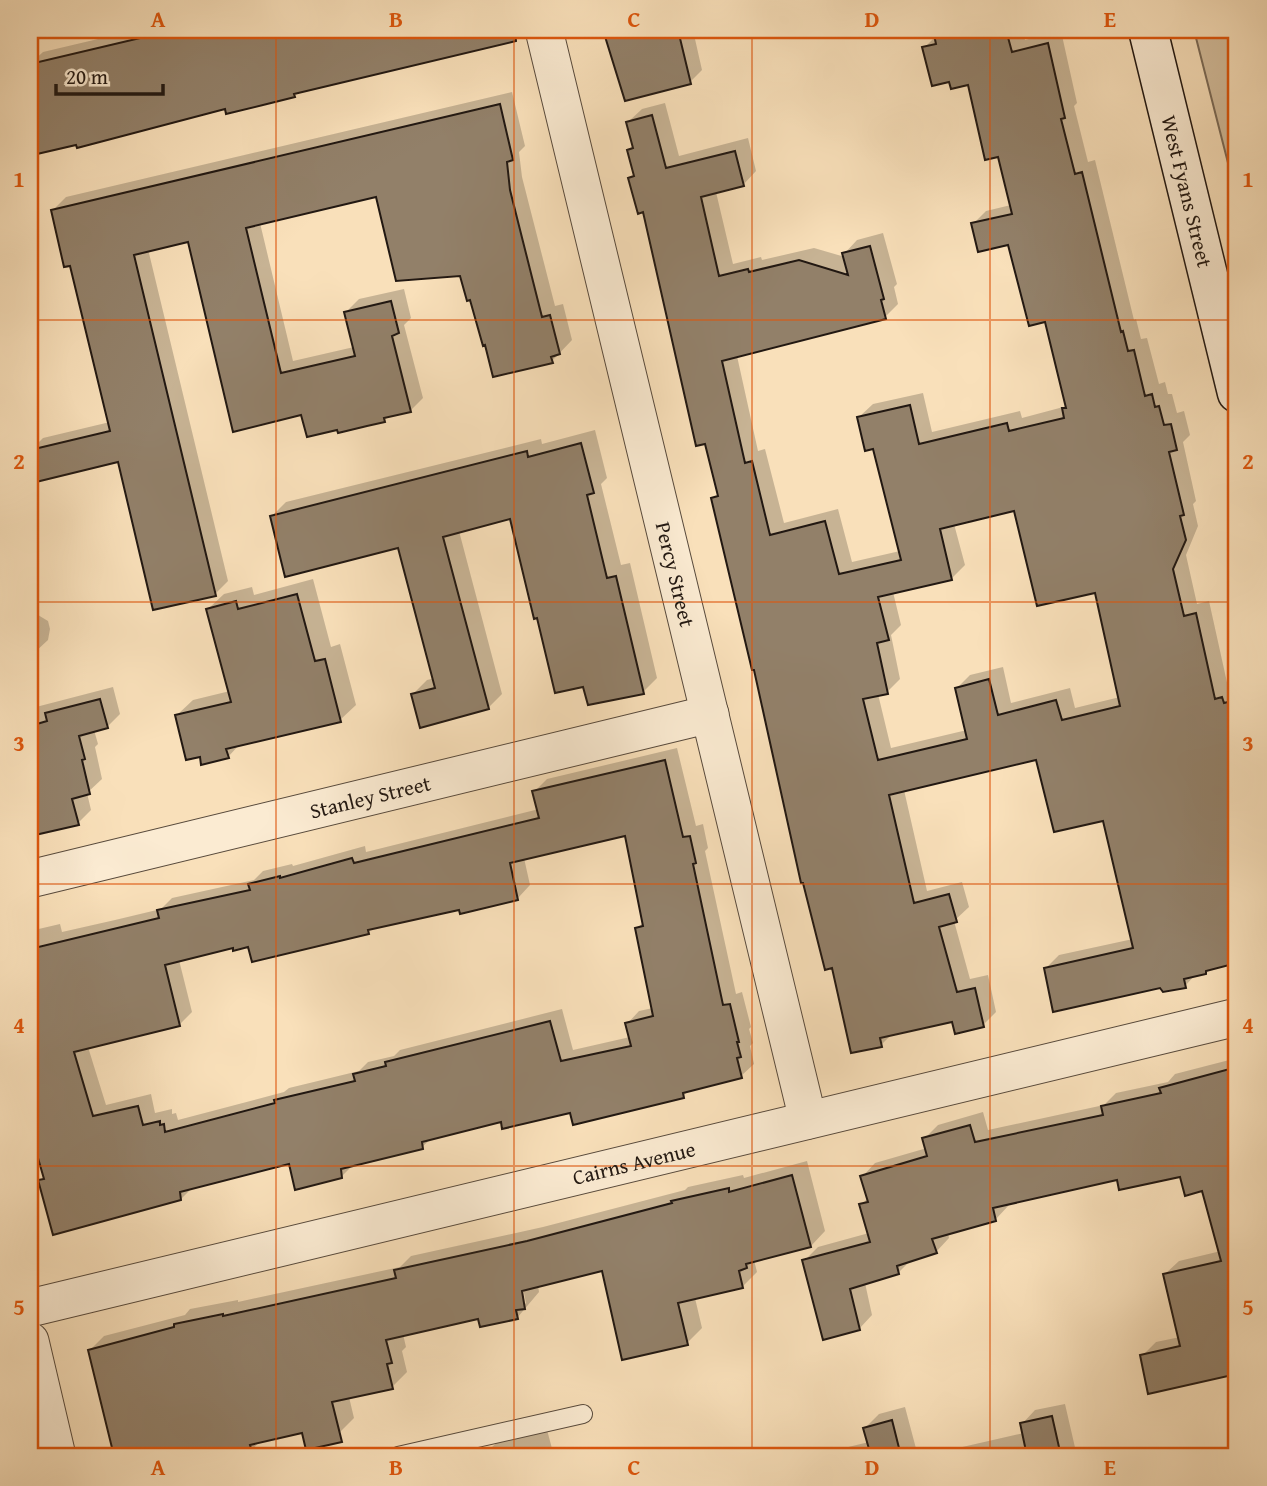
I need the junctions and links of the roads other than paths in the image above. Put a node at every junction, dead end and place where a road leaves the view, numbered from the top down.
1 (544, 30) edge
2 (1148, 30) edge
3 (1237, 393) edge
4 (710, 714) junction
5 (30, 879) edge
6 (1237, 1017) edge
7 (808, 1120) junction
8 (30, 1308) edge
9 (30, 1341) edge
10 (583, 1414) dead end
11 (57, 1456) edge
12 (398, 1456) edge

1 - 4 street, Percy Street
2 - 3 main road, West Fyans Street
4 - 5 street, Stanley Street
4 - 7 street, Percy Street
6 - 7 street, Cairns Avenue
7 - 8 street, Cairns Avenue
9 - 11 street
10 - 12 lane

